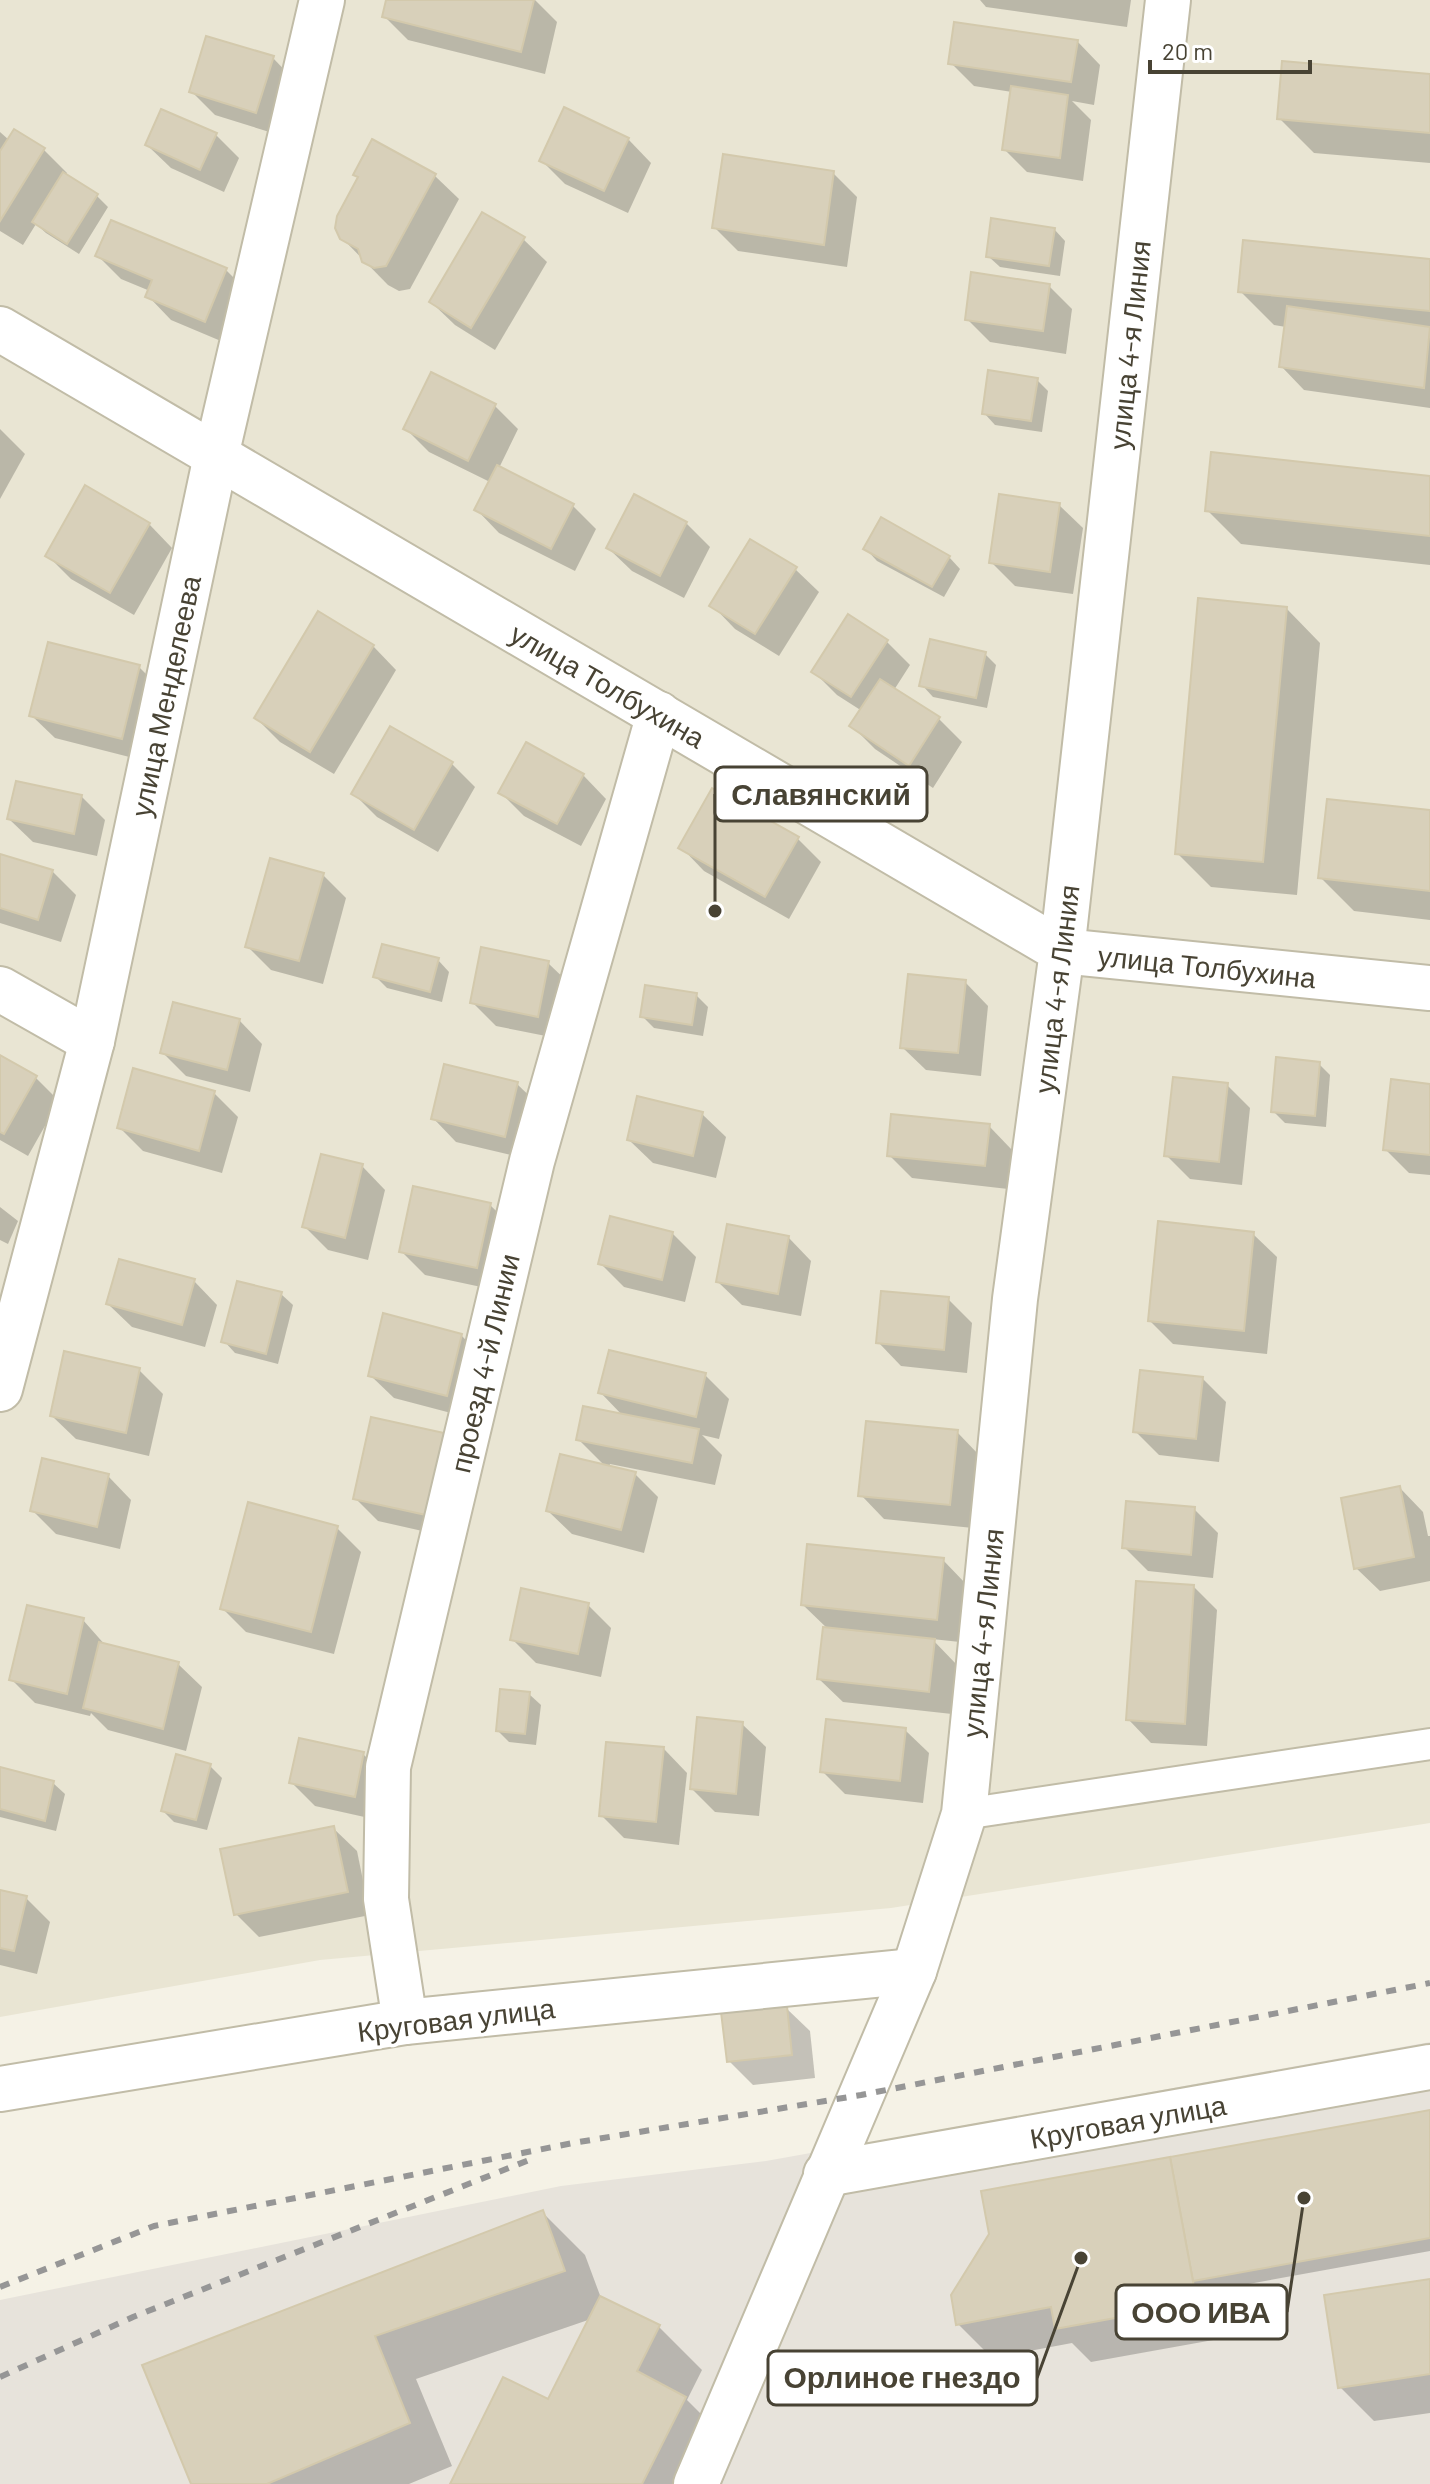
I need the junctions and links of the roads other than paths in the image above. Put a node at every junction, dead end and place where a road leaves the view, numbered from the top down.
1 (322, 0) edge
2 (1168, 0) edge
3 (0, 329) edge
4 (216, 456) junction
5 (659, 714) junction
6 (1062, 951) junction
7 (1430, 988) edge
8 (0, 989) edge
9 (92, 1041) junction
10 (0, 1389) edge
11 (1430, 1744) edge
12 (964, 1814) junction
13 (914, 1971) junction
14 (405, 2022) junction
15 (1430, 2067) edge
16 (0, 2089) edge
17 (826, 2174) junction
18 (696, 2484) edge

1 - 4 street, улица Менделеева
2 - 6 street, улица 4-я Линия
3 - 4 street, улица Толбухина
4 - 5 street, улица Толбухина
4 - 9 street, улица Менделеева
5 - 6 street, улица Толбухина
5 - 14 street, проезд 4-й Линии
6 - 7 street, улица Толбухина
6 - 12 street, улица 4-я Линия
8 - 9 street
9 - 10 street, улица Менделеева
11 - 12 lane
12 - 13 street, улица 4-я Линия
13 - 14 street, Круговая улица
13 - 17 street, улица 4-я Линия
14 - 16 street, Круговая улица
15 - 17 street, Круговая улица
17 - 18 street, улица 4-я Линия

